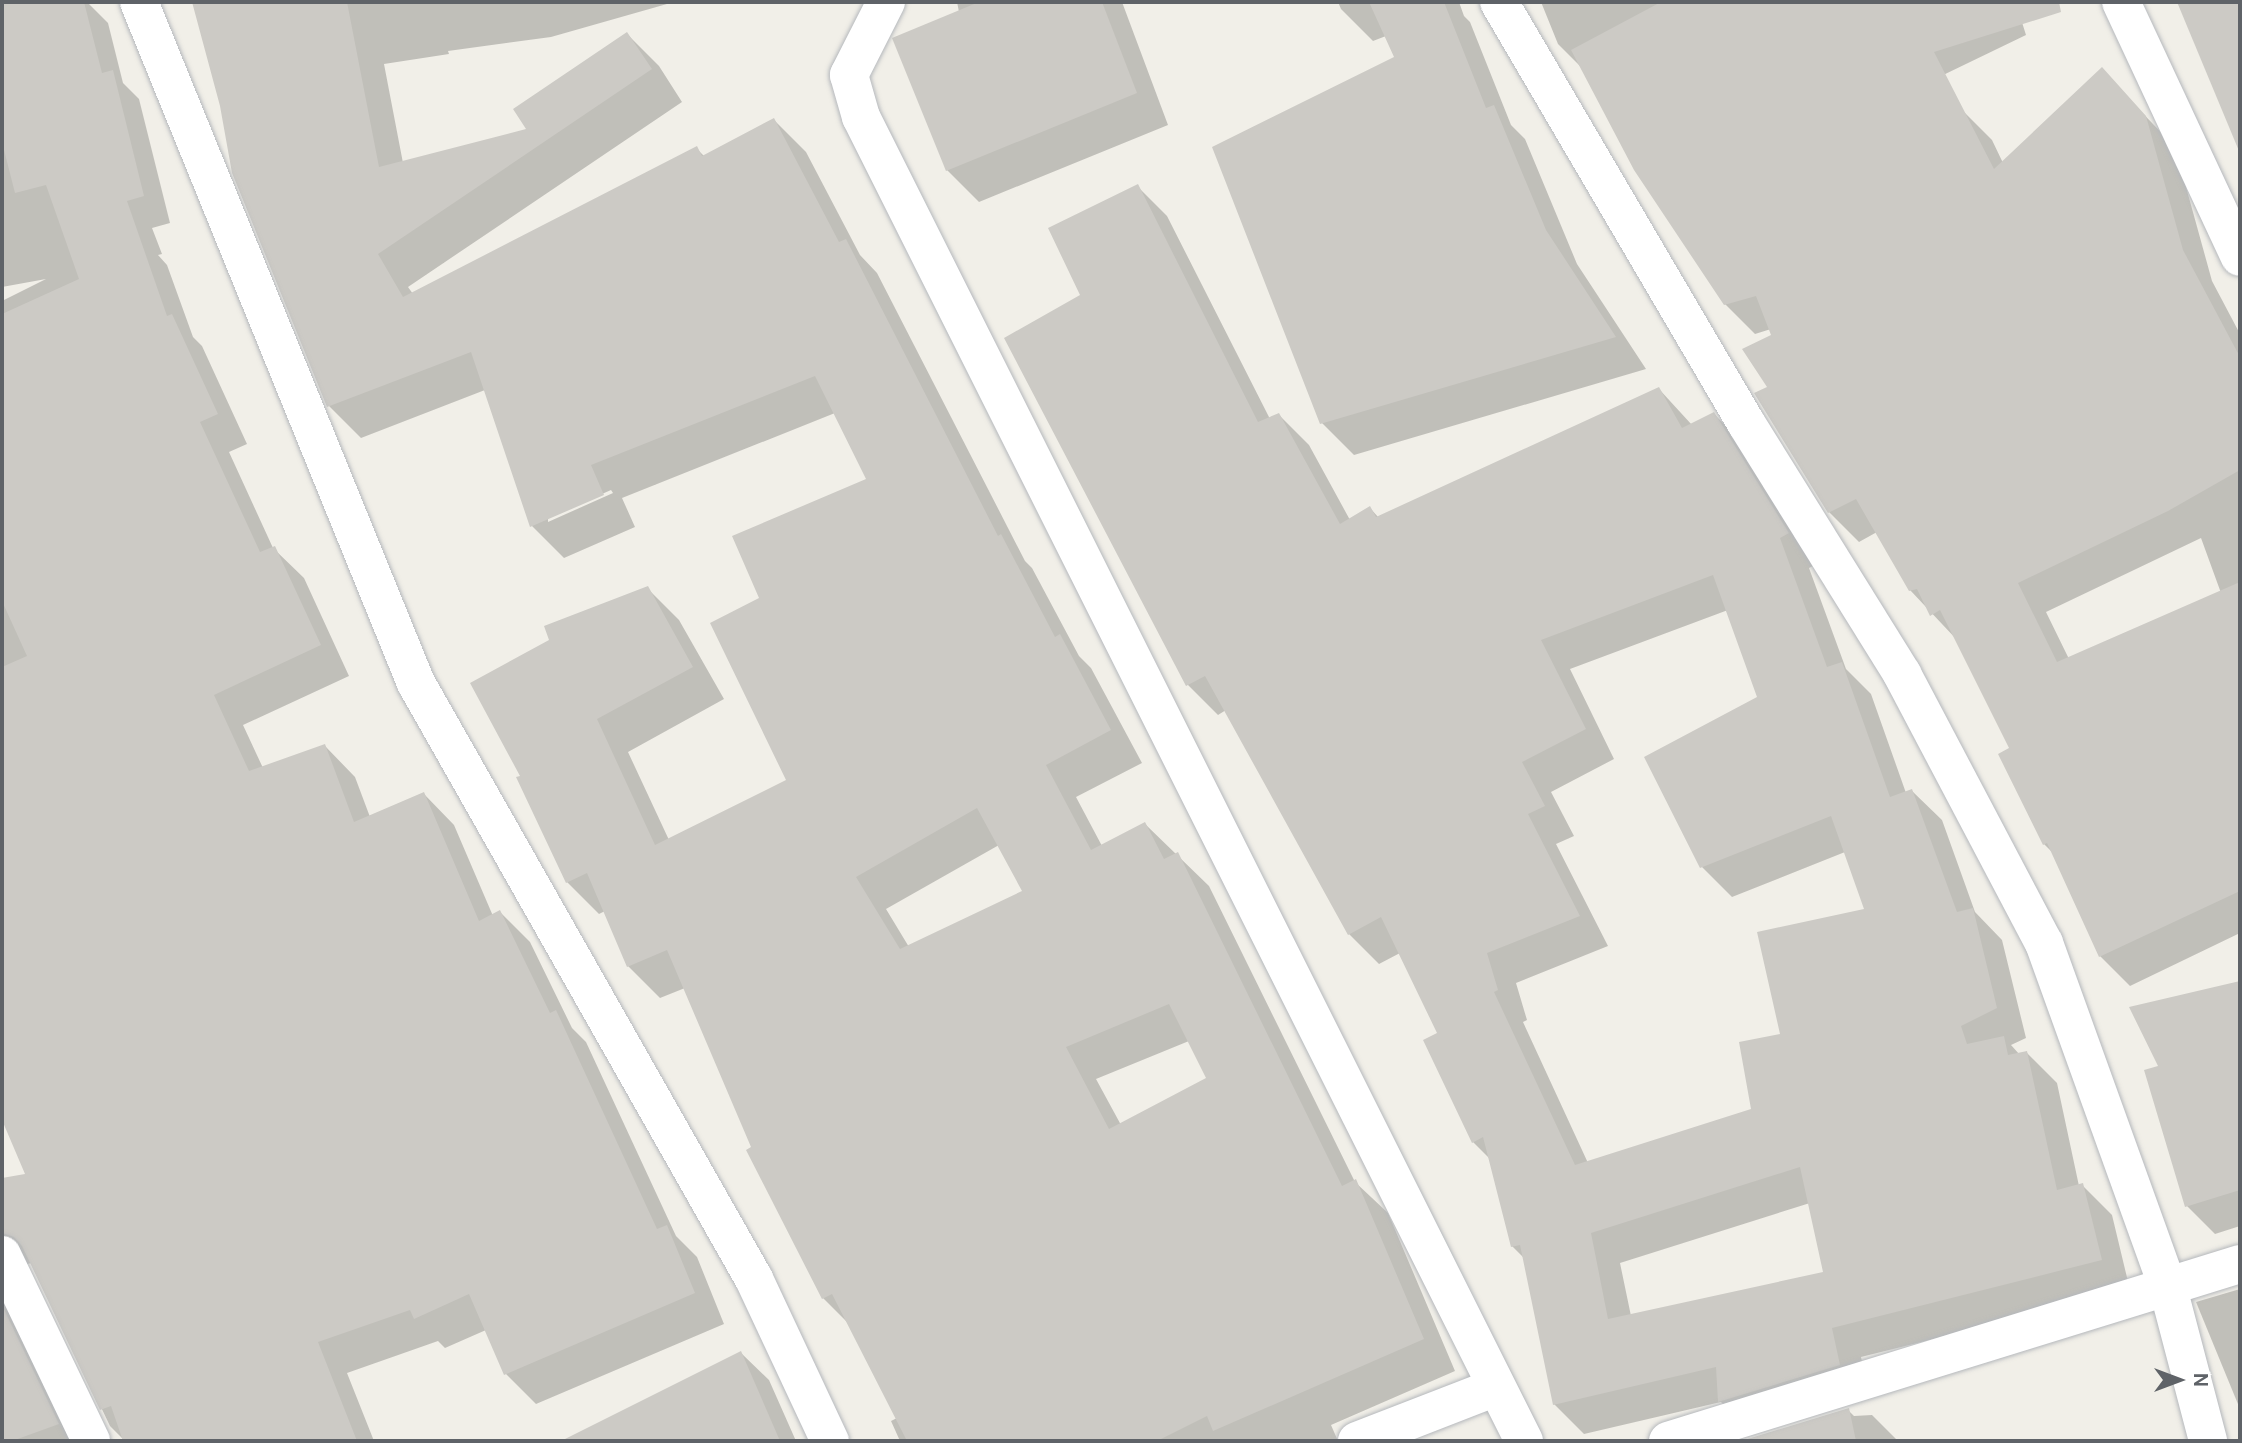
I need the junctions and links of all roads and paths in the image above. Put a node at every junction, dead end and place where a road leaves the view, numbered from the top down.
1 (139, 2) edge
2 (886, 2) edge
3 (1499, 2) edge
4 (2121, 2) edge
5 (2240, 257) edge
6 (2, 1255) edge
7 (2240, 1264) edge
8 (2168, 1288) junction
9 (1496, 1387) junction
10 (91, 1441) edge
11 (830, 1441) edge
12 (1357, 1441) edge
13 (1524, 1441) edge
14 (1668, 1441) edge
15 (2208, 1441) edge

1 - 11 street
2 - 9 street
3 - 8 street
4 - 5 street
6 - 10 street
7 - 8 street
8 - 14 street
8 - 15 street
9 - 12 street
9 - 13 street

